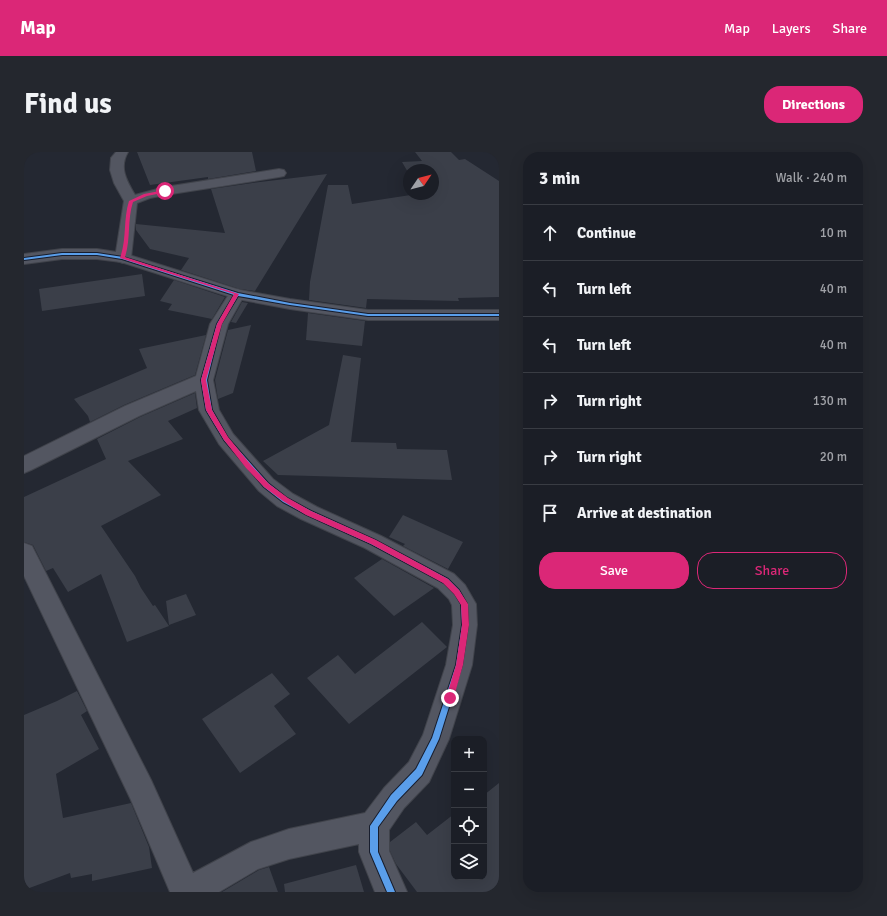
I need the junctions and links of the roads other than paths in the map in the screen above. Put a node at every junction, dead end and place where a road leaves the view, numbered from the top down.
1 (122, 152) edge
2 (279, 173) dead end
3 (131, 201) junction
4 (123, 258) junction
5 (24, 259) edge
6 (237, 294) junction
7 (499, 315) edge
8 (204, 380) junction
9 (24, 465) edge
10 (24, 552) edge
11 (374, 826) junction
12 (187, 892) edge
13 (391, 892) edge

1 - 3 street
2 - 3 street
3 - 4 street
4 - 5 street
4 - 6 street
6 - 7 street
6 - 8 street
8 - 9 street
8 - 11 street
10 - 12 street
11 - 12 street
11 - 13 street

